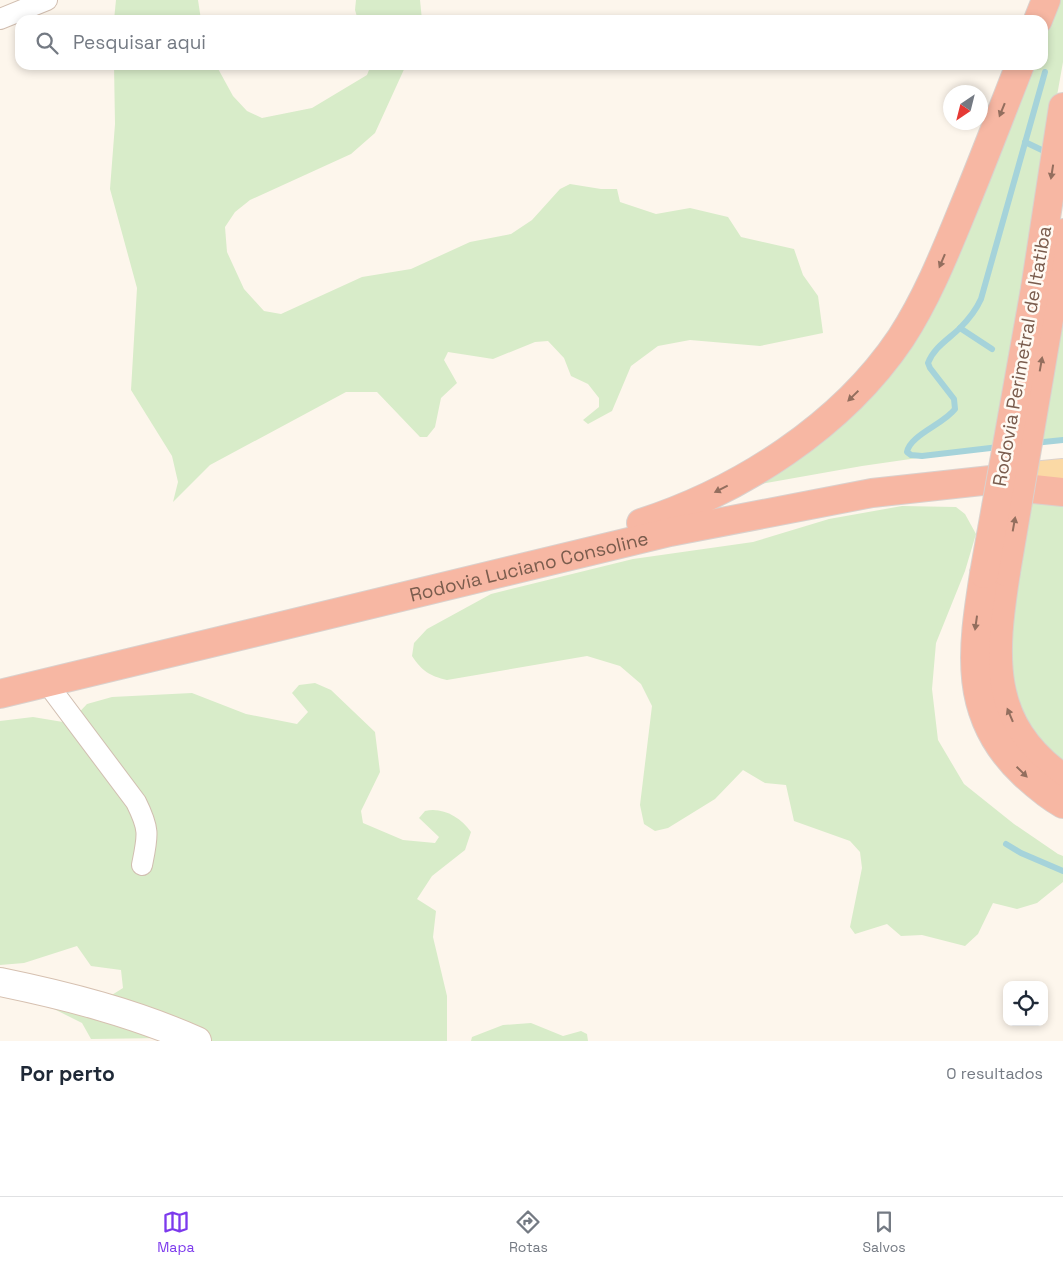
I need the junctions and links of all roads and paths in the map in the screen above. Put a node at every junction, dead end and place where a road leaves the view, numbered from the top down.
1 (47, 0) edge
2 (1046, 0) edge
3 (1040, 15) edge
4 (0, 19) edge
5 (1018, 70) edge
6 (1063, 107) edge
7 (1063, 234) edge
8 (1052, 278) edge
9 (1063, 473) edge
10 (991, 480) junction
11 (1063, 492) edge
12 (536, 564) junction
13 (995, 573) junction
14 (46, 682) junction
15 (0, 694) edge
16 (1063, 778) edge
17 (1063, 804) edge
18 (142, 865) dead end
19 (0, 982) edge
20 (197, 1041) edge

1 - 4 street
2 - 3 highway
5 -> 12 highway
6 -> 8 highway, Rodovia Perimetral de Itatiba
7 - 8 highway, Rodovia Perimetral de Itatiba
8 - 13 highway, Rodovia Perimetral de Itatiba, bridge
9 - 10 main road, Rodovia Luciano Consoline
10 - 11 highway
10 - 12 highway, Rodovia Luciano Consoline
12 - 14 highway, Rodovia Luciano Consoline
16 -> 13 highway
13 -> 17 highway
14 - 15 highway, Rodovia Luciano Consoline
14 - 18 street
19 - 20 main road

